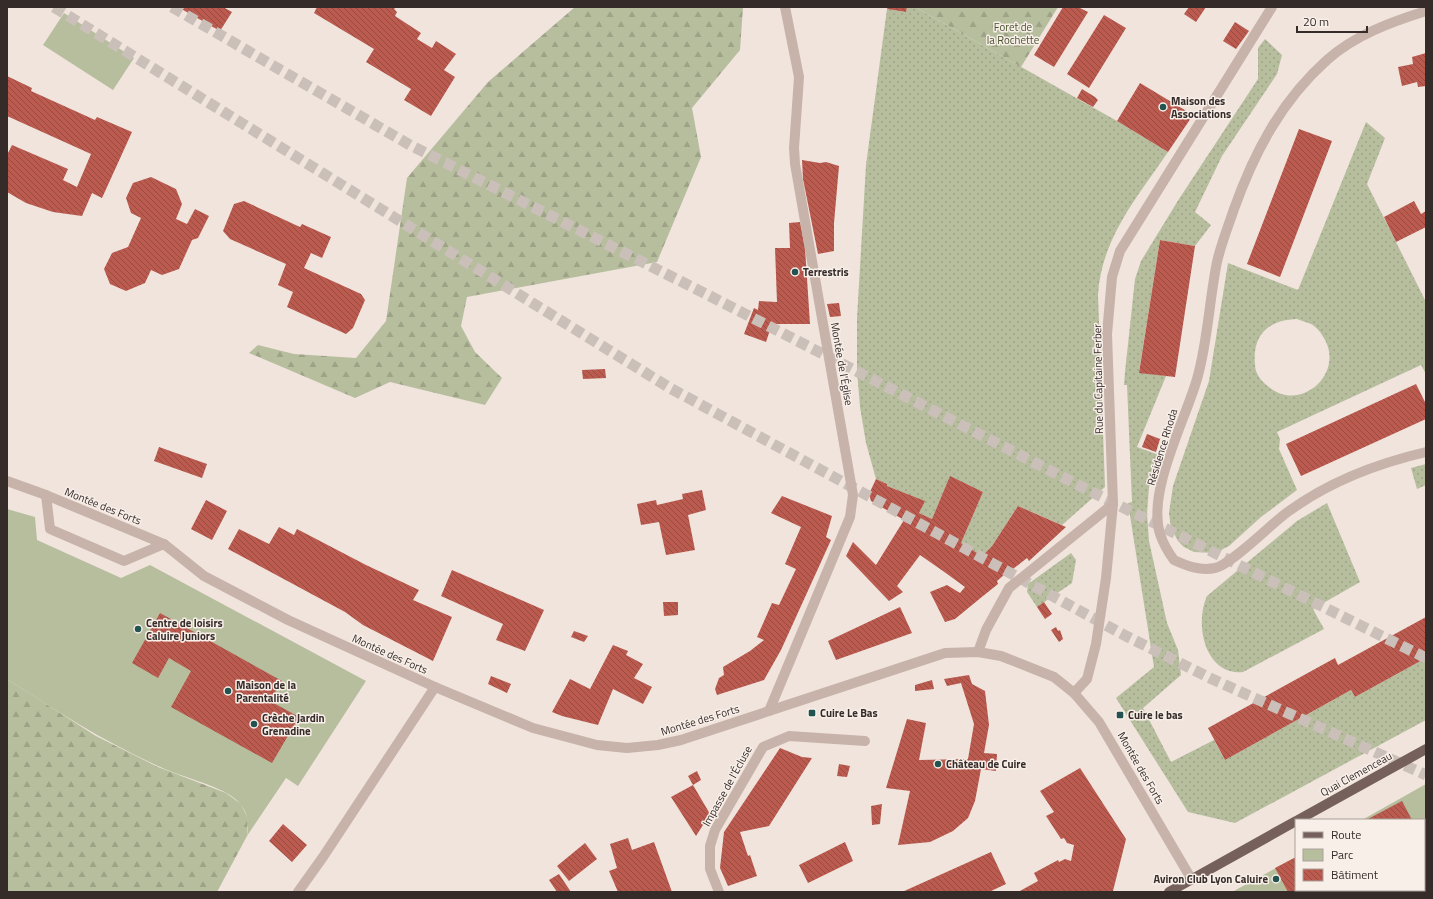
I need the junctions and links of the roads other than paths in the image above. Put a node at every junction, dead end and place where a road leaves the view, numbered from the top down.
1 (785, 7) edge
2 (1272, 7) edge
3 (1426, 11) edge
4 (1426, 452) edge
5 (7, 481) edge
6 (46, 495) junction
7 (1113, 504) junction
8 (164, 544) junction
9 (978, 652) junction
10 (435, 687) junction
11 (1074, 693) junction
12 (769, 711) junction
13 (865, 741) dead end
14 (1426, 749) edge
15 (1301, 819) edge
16 (1295, 822) edge
17 (1192, 880) junction
18 (298, 892) edge
19 (719, 892) edge
20 (1170, 892) edge

1 - 12 street, Montée de l'Église
2 - 7 street, Rue du Capitaine Ferber
3 - 4 street, Résidence Rhoda
5 - 6 street, Montée des Forts
6 - 8 street, Montée des Forts
6 - 8 street
7 - 9 street
7 - 11 street, Rue du Capitaine Ferber
8 - 10 street, Montée des Forts
9 - 11 street, Montée des Forts
9 - 12 street, Montée des Forts
10 - 12 street, Montée des Forts
10 - 18 street
11 - 17 street, Montée des Forts
13 - 19 street, Impasse de l'Écluse
14 - 15 main road, Quai Clemenceau
16 - 17 main road, Quai Clemenceau
17 - 20 main road, Quai Clemenceau

